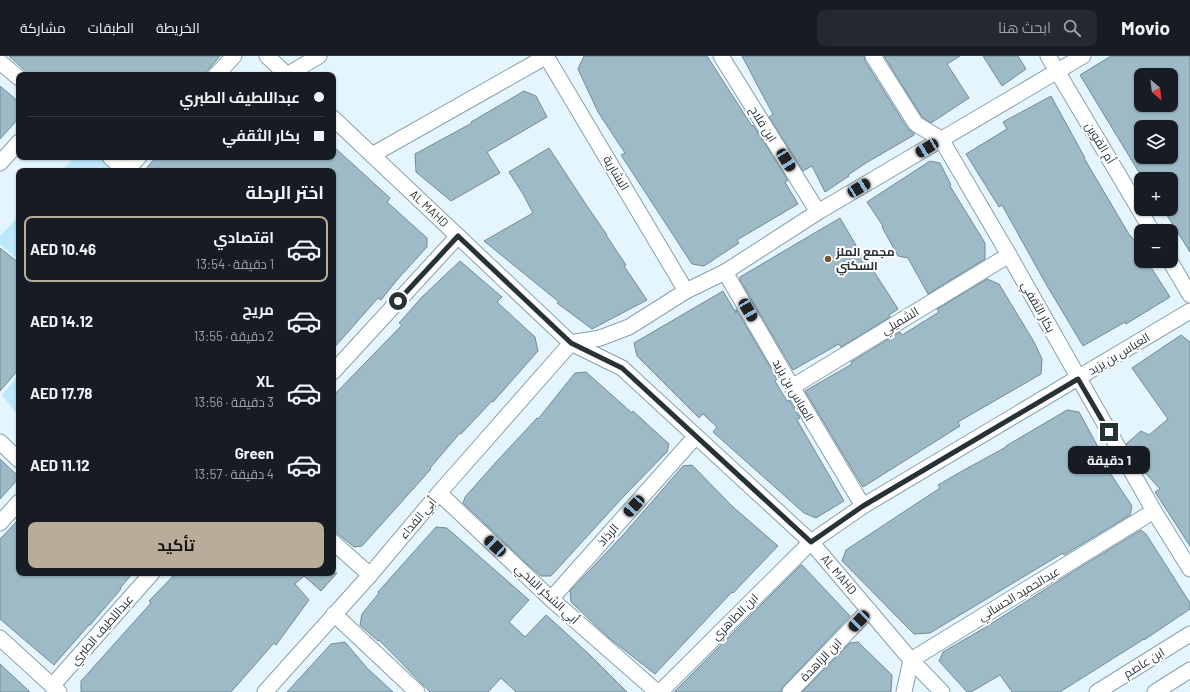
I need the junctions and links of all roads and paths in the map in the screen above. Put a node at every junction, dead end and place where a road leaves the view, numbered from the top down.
1 (234, 56) edge
2 (267, 56) edge
3 (319, 56) edge
4 (546, 56) edge
5 (721, 56) edge
6 (873, 56) edge
7 (1048, 56) edge
8 (1083, 56) edge
9 (0, 62) edge
10 (219, 72) edge
11 (284, 72) edge
12 (292, 72) edge
13 (1058, 72) junction
14 (16, 75) edge
15 (336, 121) edge
16 (941, 139) junction
17 (16, 145) edge
18 (372, 155) junction
19 (113, 160) edge
20 (136, 160) edge
21 (0, 163) edge
22 (123, 168) edge
23 (129, 168) edge
24 (818, 212) junction
25 (1148, 224) edge
26 (458, 236) junction
27 (1009, 255) junction
28 (1174, 268) edge
29 (726, 272) junction
30 (686, 291) junction
31 (1190, 295) edge
32 (1190, 311) edge
33 (571, 343) junction
34 (336, 366) edge
35 (1078, 379) junction
36 (792, 387) junction
37 (696, 436) junction
38 (0, 442) edge
39 (16, 457) edge
40 (439, 493) junction
41 (16, 505) edge
42 (863, 506) junction
43 (1154, 512) junction
44 (0, 523) edge
45 (811, 542) junction
46 (336, 545) edge
47 (1190, 569) edge
48 (370, 575) junction
49 (150, 576) edge
50 (551, 599) junction
51 (868, 610) junction
52 (334, 614) junction
53 (1190, 634) edge
54 (0, 638) edge
55 (912, 660) junction
56 (1190, 670) edge
57 (56, 689) edge
58 (265, 692) edge
59 (417, 692) edge
60 (658, 692) edge
61 (790, 692) edge
62 (904, 692) edge
63 (942, 692) edge
64 (1097, 692) edge
65 (1155, 692) edge

1 - 10 street
2 - 11 street
3 - 12 street
4 - 18 street
4 - 30 street, البشارية
5 - 24 street, ابن فلاح
6 - 16 street, بكار الثقفي
7 - 13 street, أم القوين
8 - 13 street
9 - 14 street
13 - 16 street
13 - 25 street, أم القوين
15 - 18 street, AL MAHD
16 - 24 street
16 - 27 street, بكار الثقفي
17 - 21 street
18 - 26 street, AL MAHD
19 - 22 street
20 - 23 street
24 - 29 street
26 - 33 street, AL MAHD
26 - 34 street
27 - 35 street, بكار الثقفي
27 - 36 street, الشميلي
28 - 31 street
29 - 30 street
29 - 36 street, العباس بن يزيد
30 - 33 street
32 - 35 street, العباس بن يزيد
33 - 37 street, AL MAHD
33 - 40 street, أبي الفداء
35 - 42 street, العباس بن يزيد
35 - 43 street, بكار الثقفي
36 - 42 street, العباس بن يزيد
37 - 45 street, AL MAHD
37 - 50 street, الرذاذ
38 - 39 street
40 - 48 street, أبي الفداء
40 - 50 street, أبي الشكر البلخي
41 - 44 street
42 - 45 street, العباس بن يزيد
43 - 47 street, بكار الثقفي
43 - 55 street, عبدالحميد الحساني
45 - 51 street, AL MAHD
45 - 60 street, ابن الطاهري
46 - 48 street
48 - 52 street, أبي الفداء
49 - 57 street, عبداللطيف الطبري
50 - 60 street, أبي الشكر البلخي
51 - 55 street, AL MAHD
51 - 61 street, ابن الزاهدة
52 - 58 street, أبي الفداء
52 - 59 street
53 - 64 street, ابن عاصم
54 - 57 street
55 - 62 street
55 - 63 street, AL MAHD
56 - 65 street

